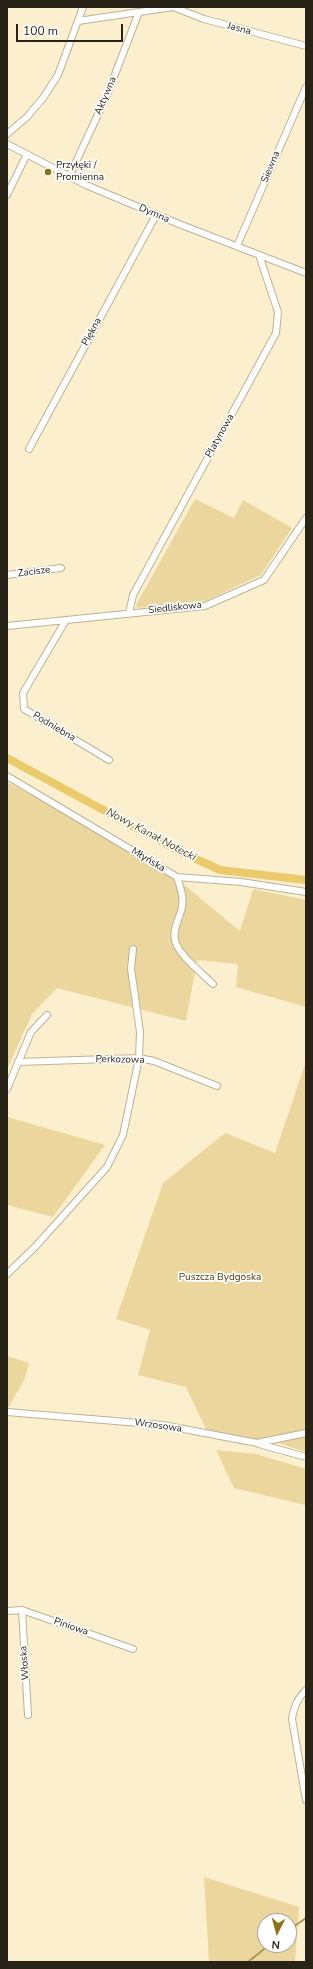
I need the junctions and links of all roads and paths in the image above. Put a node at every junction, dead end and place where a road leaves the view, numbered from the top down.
1 (84, 7) edge
2 (173, 7) edge
3 (139, 12) junction
4 (78, 21) junction
5 (306, 46) edge
6 (306, 87) edge
7 (7, 134) edge
8 (7, 144) edge
9 (27, 154) junction
10 (69, 177) junction
11 (7, 195) edge
12 (156, 215) junction
13 (237, 246) junction
14 (259, 255) junction
15 (306, 273) edge
16 (29, 449) dead end
17 (306, 518) edge
18 (61, 568) dead end
19 (7, 575) edge
20 (129, 613) junction
21 (66, 620) junction
22 (7, 626) edge
23 (109, 760) dead end
24 (7, 776) edge
25 (176, 877) junction
26 (306, 892) edge
27 (133, 949) dead end
28 (213, 984) dead end
29 (46, 1016) dead end
30 (139, 1058) junction
31 (18, 1062) junction
32 (217, 1086) dead end
33 (7, 1089) edge
34 (7, 1274) edge
35 (7, 1412) edge
36 (306, 1433) edge
37 (257, 1443) junction
38 (306, 1458) edge
39 (22, 1610) junction
40 (7, 1611) edge
41 (133, 1649) dead end
42 (306, 1690) edge
43 (28, 1715) dead end
44 (306, 1800) edge

1 - 4 street
2 - 3 street, Jasna
2 - 5 street, Jasna
3 - 4 street, Jasna
3 - 10 street, Aktywna
4 - 7 street
6 - 13 street, Siewna
8 - 9 street, Dymna
9 - 10 street, Dymna
9 - 11 street
10 - 12 street, Dymna
12 - 13 street, Dymna
12 - 16 street, Piękna
13 - 14 street, Dymna
14 - 15 street, Dymna
14 - 20 street, Platynowa
17 - 20 street, Siedliskowa
18 - 19 street, Zacisze
20 - 21 street, Siedliskowa
21 - 22 street, Siedliskowa
21 - 23 street, Podniebna
24 - 25 street, Młyńska
25 - 26 street, Młyńska
25 - 28 street
27 - 30 street
29 - 31 street
30 - 31 street, Perkozowa
30 - 32 street, Perkozowa
30 - 34 street
31 - 33 street
35 - 37 street, Wrzosowa
36 - 37 street, Wrzosowa
37 - 38 street
39 - 40 street, Piniowa
39 - 41 street, Piniowa
39 - 43 street, Włoska
42 - 44 street

